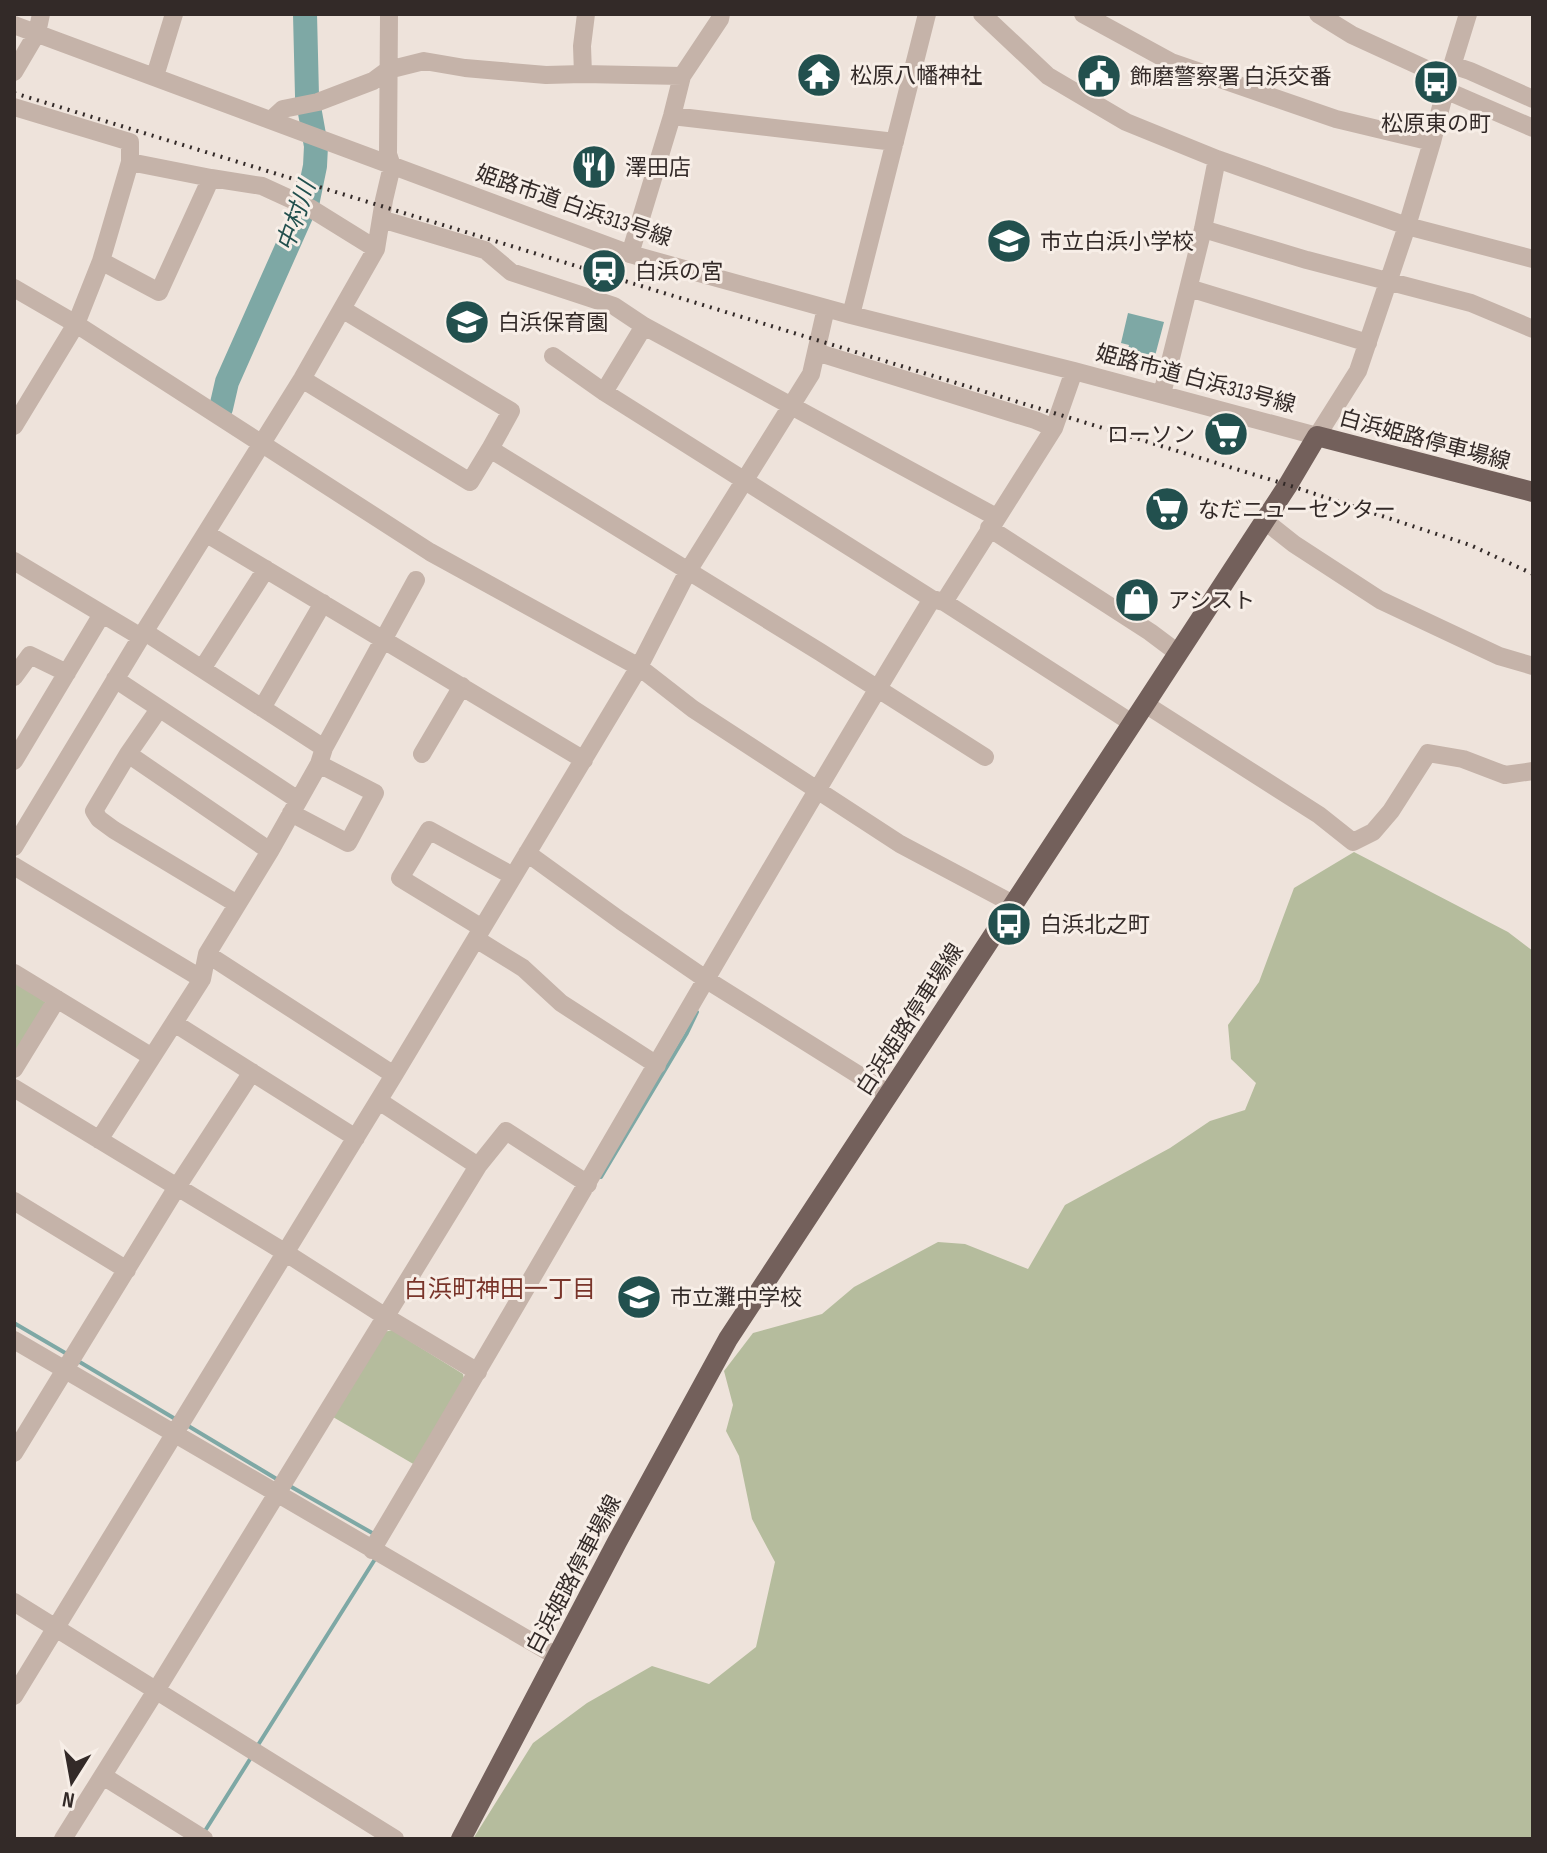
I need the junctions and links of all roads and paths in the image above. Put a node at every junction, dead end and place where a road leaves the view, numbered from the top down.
1 (41, 14) edge
2 (174, 14) edge
3 (389, 14) edge
4 (586, 14) edge
5 (721, 14) edge
6 (927, 14) edge
7 (982, 14) edge
8 (1083, 14) edge
9 (1318, 14) edge
10 (1468, 14) edge
11 (14, 25) edge
12 (37, 33) junction
13 (388, 70) junction
14 (14, 72) edge
15 (583, 74) junction
16 (155, 76) junction
17 (682, 76) junction
18 (1448, 78) junction
19 (1533, 99) edge
20 (14, 107) edge
21 (672, 116) junction
22 (271, 120) junction
23 (1533, 128) edge
24 (895, 142) junction
25 (1432, 142) junction
26 (1217, 159) junction
27 (130, 162) junction
28 (392, 166) junction
29 (211, 178) junction
30 (381, 219) junction
31 (1407, 226) junction
32 (1203, 229) junction
33 (376, 249) junction
34 (630, 254) junction
35 (1533, 259) edge
36 (101, 261) junction
37 (1388, 281) junction
38 (14, 288) edge
39 (1189, 288) junction
40 (826, 308) junction
41 (342, 309) junction
42 (851, 315) junction
43 (76, 324) junction
44 (644, 326) junction
45 (1533, 329) edge
46 (1368, 343) junction
47 (816, 352) junction
48 (553, 356) dead end
49 (1074, 371) junction
50 (302, 379) junction
51 (604, 392) junction
52 (1162, 394) junction
53 (792, 406) junction
54 (14, 426) edge
55 (1054, 428) junction
56 (1317, 436) junction
57 (262, 445) junction
58 (490, 449) junction
59 (745, 480) junction
60 (1533, 492) edge
61 (1265, 521) junction
62 (992, 523) junction
63 (207, 534) junction
64 (14, 561) edge
65 (266, 569) junction
66 (688, 571) junction
67 (416, 580) dead end
68 (938, 601) junction
69 (323, 603) junction
70 (102, 614) junction
71 (143, 634) junction
72 (383, 639) junction
73 (1178, 653) junction
74 (1533, 666) edge
75 (639, 667) junction
76 (202, 669) junction
77 (67, 673) junction
78 (14, 677) edge
79 (115, 679) junction
80 (462, 686) junction
81 (877, 690) junction
82 (1145, 704) junction
83 (262, 708) junction
84 (159, 709) junction
85 (1132, 723) junction
86 (128, 754) junction
87 (422, 754) dead end
88 (322, 756) junction
89 (985, 757) dead end
90 (584, 760) junction
91 (14, 761) edge
92 (1533, 771) edge
93 (817, 789) junction
94 (295, 806) junction
95 (14, 847) edge
96 (270, 851) junction
97 (527, 853) junction
98 (14, 866) edge
99 (513, 876) junction
100 (237, 904) junction
101 (1013, 904) junction
102 (479, 933) junction
103 (207, 954) junction
104 (14, 973) edge
105 (202, 979) junction
106 (711, 982) junction
107 (57, 999) junction
108 (174, 1023) junction
109 (152, 1057) junction
110 (657, 1065) junction
111 (14, 1069) edge
112 (252, 1072) junction
113 (394, 1075) junction
114 (14, 1088) edge
115 (889, 1094) junction
116 (379, 1101) junction
117 (356, 1138) junction
118 (99, 1140) junction
119 (478, 1166) junction
120 (588, 1184) junction
121 (177, 1187) junction
122 (14, 1201) edge
123 (286, 1253) junction
124 (127, 1270) junction
125 (386, 1317) junction
126 (14, 1340) edge
127 (66, 1371) junction
128 (478, 1372) junction
129 (175, 1433) junction
130 (14, 1453) edge
131 (282, 1486) junction
132 (377, 1553) junction
133 (14, 1602) edge
134 (55, 1627) junction
135 (556, 1656) junction
136 (157, 1689) junction
137 (14, 1696) edge
138 (103, 1776) junction
139 (63, 1839) edge
140 (204, 1839) edge
141 (395, 1839) edge
142 (461, 1839) edge

1 - 12 street
2 - 16 street
3 - 13 street
4 - 15 street
5 - 17 street
6 - 24 street
7 - 26 street
8 - 25 street
9 - 18 street
10 - 18 street
11 - 12 street, 姫路市道 白浜313号線
12 - 14 street
12 - 16 street, 姫路市道 白浜313号線
13 - 15 street
13 - 22 street
13 - 28 street
15 - 17 street
16 - 22 street, 姫路市道 白浜313号線
17 - 21 street
18 - 19 street
18 - 23 street
18 - 25 street
20 - 27 street
21 - 24 street
21 - 34 street
22 - 28 street, 姫路市道 白浜313号線
24 - 42 street
25 - 31 street
26 - 31 street
26 - 32 street
27 - 29 street
27 - 36 street
28 - 30 street
28 - 34 street, 姫路市道 白浜313号線
29 - 33 street
29 - 36 street
30 - 33 street
30 - 44 street
31 - 35 street
31 - 37 street
32 - 37 street
32 - 39 street
33 - 41 street
34 - 40 street, 姫路市道 白浜313号線
36 - 43 street
37 - 45 street
37 - 46 street
38 - 43 street
39 - 46 street
39 - 52 street
40 - 42 street, 姫路市道 白浜313号線
40 - 47 street
41 - 50 street
41 - 58 street
42 - 49 street, 姫路市道 白浜313号線
43 - 54 street
43 - 57 street
44 - 51 street
44 - 53 street
46 - 56 street
47 - 53 street
47 - 55 street
48 - 51 street
49 - 52 street, 姫路市道 白浜313号線
49 - 55 street
50 - 57 street
50 - 58 street
51 - 59 street
52 - 56 street, 姫路市道 白浜313号線
53 - 59 street
53 - 62 street
55 - 62 street
56 - 60 main road, 白浜姫路停車場線
56 - 61 main road, 白浜姫路停車場線
57 - 63 street
57 - 75 street
58 - 66 street
59 - 66 street
59 - 68 street
61 - 73 main road, 白浜姫路停車場線
61 - 74 street
62 - 68 street
62 - 73 street
63 - 65 street
63 - 71 street
64 - 70 street
65 - 69 street
65 - 76 street
66 - 75 street
66 - 81 street
67 - 72 street
68 - 81 street
68 - 85 street
69 - 72 street
69 - 83 street
70 - 71 street
70 - 77 street
71 - 76 street
71 - 79 street
72 - 80 street
72 - 88 street
73 - 82 main road, 白浜姫路停車場線
75 - 90 street
75 - 93 street
76 - 83 street
77 - 78 street
77 - 91 street
79 - 84 street
79 - 95 street
80 - 87 street
80 - 90 street
81 - 89 street
81 - 93 street
82 - 85 main road, 白浜姫路停車場線
82 - 92 street
83 - 88 street
84 - 86 street
84 - 94 street
85 - 101 main road, 白浜姫路停車場線
86 - 96 street
86 - 100 street
88 - 94 street
88 - 94 street
90 - 97 street
93 - 101 street
93 - 106 street
94 - 96 street
96 - 100 street
97 - 99 street
97 - 106 street
98 - 105 street
99 - 102 street
99 - 102 street
100 - 103 street
101 - 115 main road, 白浜姫路停車場線
102 - 110 street
102 - 113 street
103 - 105 street
103 - 113 street
104 - 107 street
105 - 108 street
106 - 110 street
106 - 115 street
107 - 109 street
107 - 111 street
108 - 109 street
108 - 112 street
109 - 118 street
110 - 120 street
112 - 117 street
112 - 121 street
113 - 116 street
114 - 118 street
115 - 135 main road, 白浜姫路停車場線
116 - 117 street
116 - 119 street
117 - 123 street
118 - 121 street
119 - 120 street
119 - 125 street
120 - 128 street
121 - 123 street
121 - 124 street
122 - 124 street
123 - 125 street
123 - 129 street
124 - 127 street
125 - 128 street
125 - 131 street
126 - 127 street
127 - 129 street
127 - 130 street
128 - 132 street
129 - 131 street
129 - 134 street
131 - 132 street
131 - 136 street
132 - 135 street
133 - 134 street
134 - 136 street
134 - 137 street
135 - 142 main road, 白浜姫路停車場線
136 - 138 street
136 - 141 street
138 - 139 street
138 - 140 street

